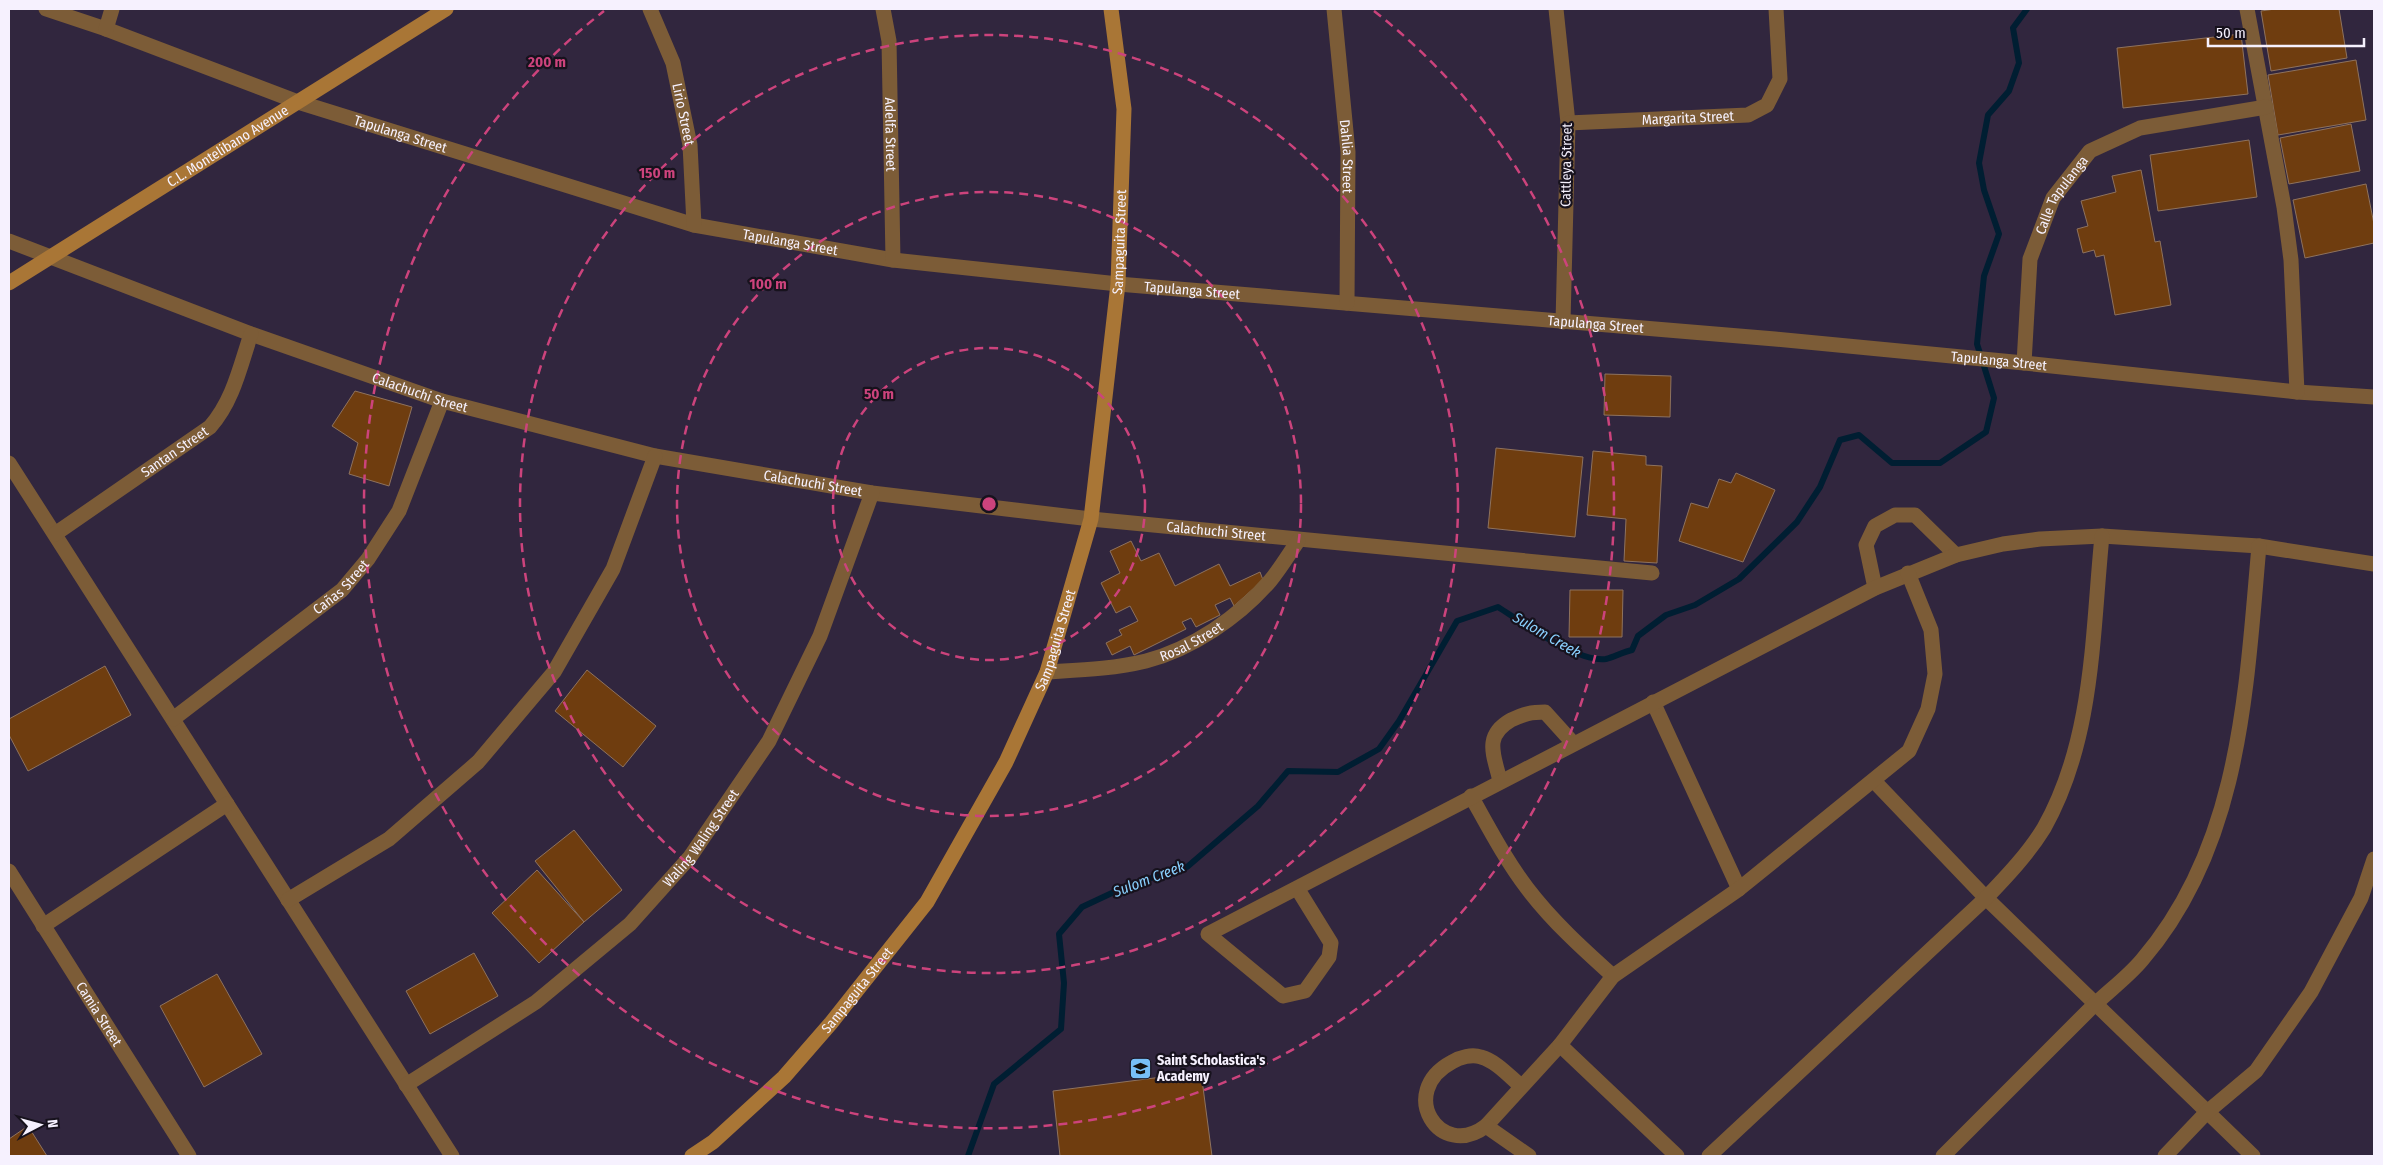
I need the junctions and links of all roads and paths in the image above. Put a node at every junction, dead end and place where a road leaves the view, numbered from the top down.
1 (46, 9) edge
2 (112, 9) edge
3 (446, 9) edge
4 (650, 9) edge
5 (883, 9) edge
6 (1111, 9) edge
7 (1334, 9) edge
8 (1556, 9) edge
9 (1776, 9) edge
10 (2247, 9) edge
11 (106, 29) junction
12 (298, 102) junction
13 (2266, 107) junction
14 (1568, 123) junction
15 (694, 225) junction
16 (9, 241) edge
17 (50, 256) junction
18 (892, 260) junction
19 (9, 283) edge
20 (1118, 284) junction
21 (1347, 304) junction
22 (1563, 322) junction
23 (250, 334) junction
24 (2024, 363) junction
25 (2297, 392) junction
26 (2374, 397) edge
27 (442, 401) junction
28 (655, 456) junction
29 (9, 463) edge
30 (872, 493) junction
31 (1091, 520) junction
32 (55, 534) junction
33 (2102, 536) junction
34 (1298, 541) junction
35 (2259, 546) junction
36 (1956, 555) junction
37 (2374, 564) edge
38 (1652, 573) dead end
39 (1908, 573) junction
40 (1875, 588) junction
41 (1047, 672) junction
42 (1653, 702) junction
43 (173, 719) junction
44 (1573, 743) junction
45 (1500, 781) junction
46 (1874, 781) junction
47 (1472, 796) junction
48 (227, 804) junction
49 (2374, 859) edge
50 (9, 871) edge
51 (1297, 888) junction
52 (1739, 889) junction
53 (1986, 898) junction
54 (288, 900) junction
55 (43, 926) junction
56 (1613, 976) junction
57 (2096, 1003) junction
58 (1560, 1045) junction
59 (406, 1085) junction
60 (1521, 1086) junction
61 (2206, 1113) junction
62 (1486, 1126) junction
63 (188, 1156) edge
64 (452, 1156) edge
65 (692, 1156) edge
66 (1529, 1156) edge
67 (1677, 1156) edge
68 (1709, 1156) edge
69 (1943, 1156) edge
70 (2165, 1156) edge
71 (2253, 1156) edge

1 - 11 street, Tapulanga Street
2 - 11 street
3 - 12 street, C.L. Montelibano Avenue
4 - 15 street, Lirio Street
5 - 18 street, Adelfa Street
6 - 20 street, Sampaguita Street
7 - 21 street, Dahlia Street
8 - 14 street, Cattleya Street
9 - 14 street, Margarita Street
10 - 13 street
11 - 12 street, Tapulanga Street
12 - 15 street, Tapulanga Street
12 - 17 street, C.L. Montelibano Avenue
13 - 24 street, Calle Tapulanga
13 - 25 street
14 - 22 street, Cattleya Street
15 - 18 street, Tapulanga Street
16 - 17 street, Calachuchi Street
17 - 19 street, C.L. Montelibano Avenue
17 - 23 street, Calachuchi Street
18 - 20 street, Tapulanga Street
20 - 21 street, Tapulanga Street
20 - 31 street, Sampaguita Street
21 - 22 street, Tapulanga Street
22 - 24 street, Tapulanga Street
23 - 27 street, Calachuchi Street
23 - 32 street, Santan Street
24 - 25 street, Tapulanga Street
25 - 26 street, Tapulanga Street
27 - 28 street, Calachuchi Street
27 - 43 street, Cañas Street
28 - 30 street, Calachuchi Street
28 - 54 street
29 - 32 street
30 - 31 street, Calachuchi Street
30 - 59 street, Waling Waling Street
31 - 34 street, Calachuchi Street
31 - 41 street, Sampaguita Street
32 - 43 street
33 - 35 street
33 - 36 street
33 - 53 street
34 - 38 street, Calachuchi Street
34 - 41 street, Rosal Street
35 - 37 street
35 - 57 street
36 - 39 street
36 - 40 street
39 - 40 street
39 - 46 street
40 - 42 street
41 - 65 street, Sampaguita Street
42 - 44 street
42 - 52 street
43 - 48 street
44 - 45 street
44 - 45 street
45 - 47 street
46 - 52 street
46 - 53 street
47 - 51 street
47 - 56 street
48 - 54 street
48 - 55 street
49 - 61 street
50 - 55 street, Camia Street
51 - 51 street
52 - 56 street
53 - 57 street
53 - 68 street
54 - 59 street
55 - 63 street, Camia Street
56 - 58 street
57 - 61 street
57 - 69 street
58 - 60 street
58 - 67 street
59 - 64 street
60 - 62 street
60 - 62 street
61 - 70 street
61 - 71 street
62 - 66 street

